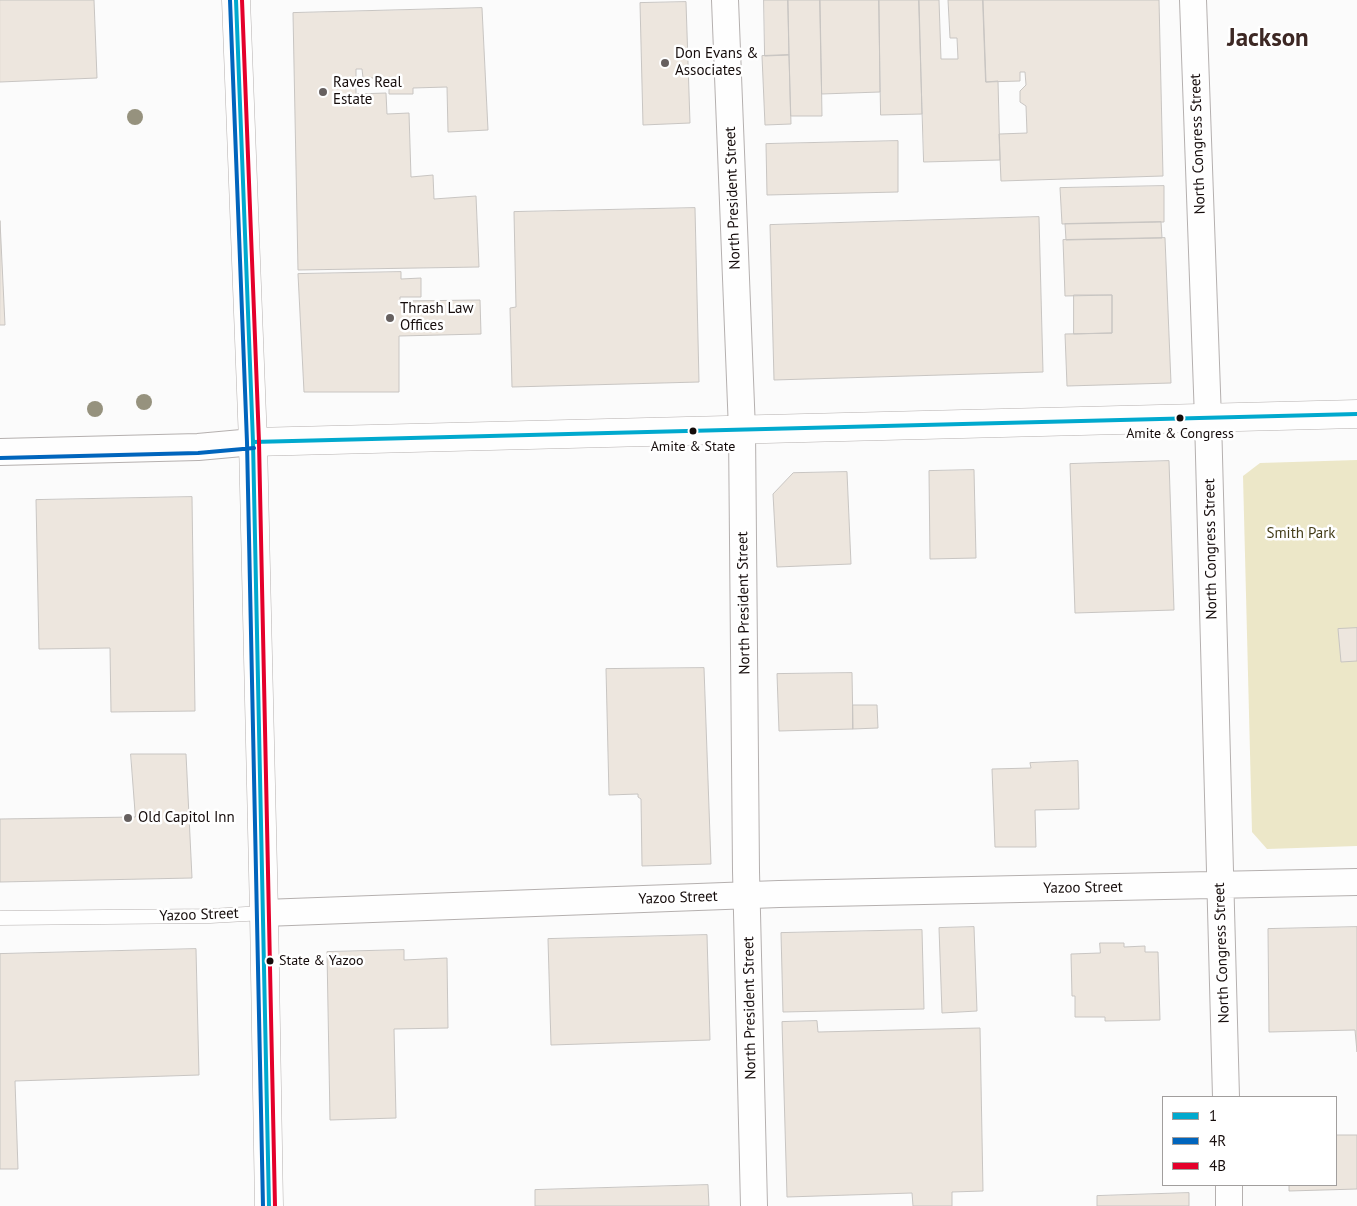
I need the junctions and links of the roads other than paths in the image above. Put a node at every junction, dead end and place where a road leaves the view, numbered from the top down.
1 (236, 0) edge
2 (725, 0) edge
3 (1193, 0) edge
4 (1357, 414) edge
5 (1208, 418) junction
6 (742, 430) junction
7 (253, 442) junction
8 (0, 452) edge
9 (1357, 882) edge
10 (1220, 886) junction
11 (747, 895) junction
12 (264, 913) junction
13 (0, 918) edge
14 (1226, 1096) edge
15 (1229, 1186) edge
16 (269, 1206) edge
17 (754, 1206) edge
18 (1229, 1206) edge

1 - 7 main road
2 - 6 street, North President Street
3 - 5 street, North Congress Street
4 - 5 main road
5 - 6 main road
5 - 10 street, North Congress Street
6 - 7 main road
6 - 11 street, North President Street
7 - 8 street
7 - 12 main road
9 - 10 street, Yazoo Street
10 - 11 street, Yazoo Street
10 - 14 street, North Congress Street
11 - 12 street, Yazoo Street
11 - 17 street, North President Street
12 - 13 lane, Yazoo Street
12 - 16 main road
15 - 18 street

